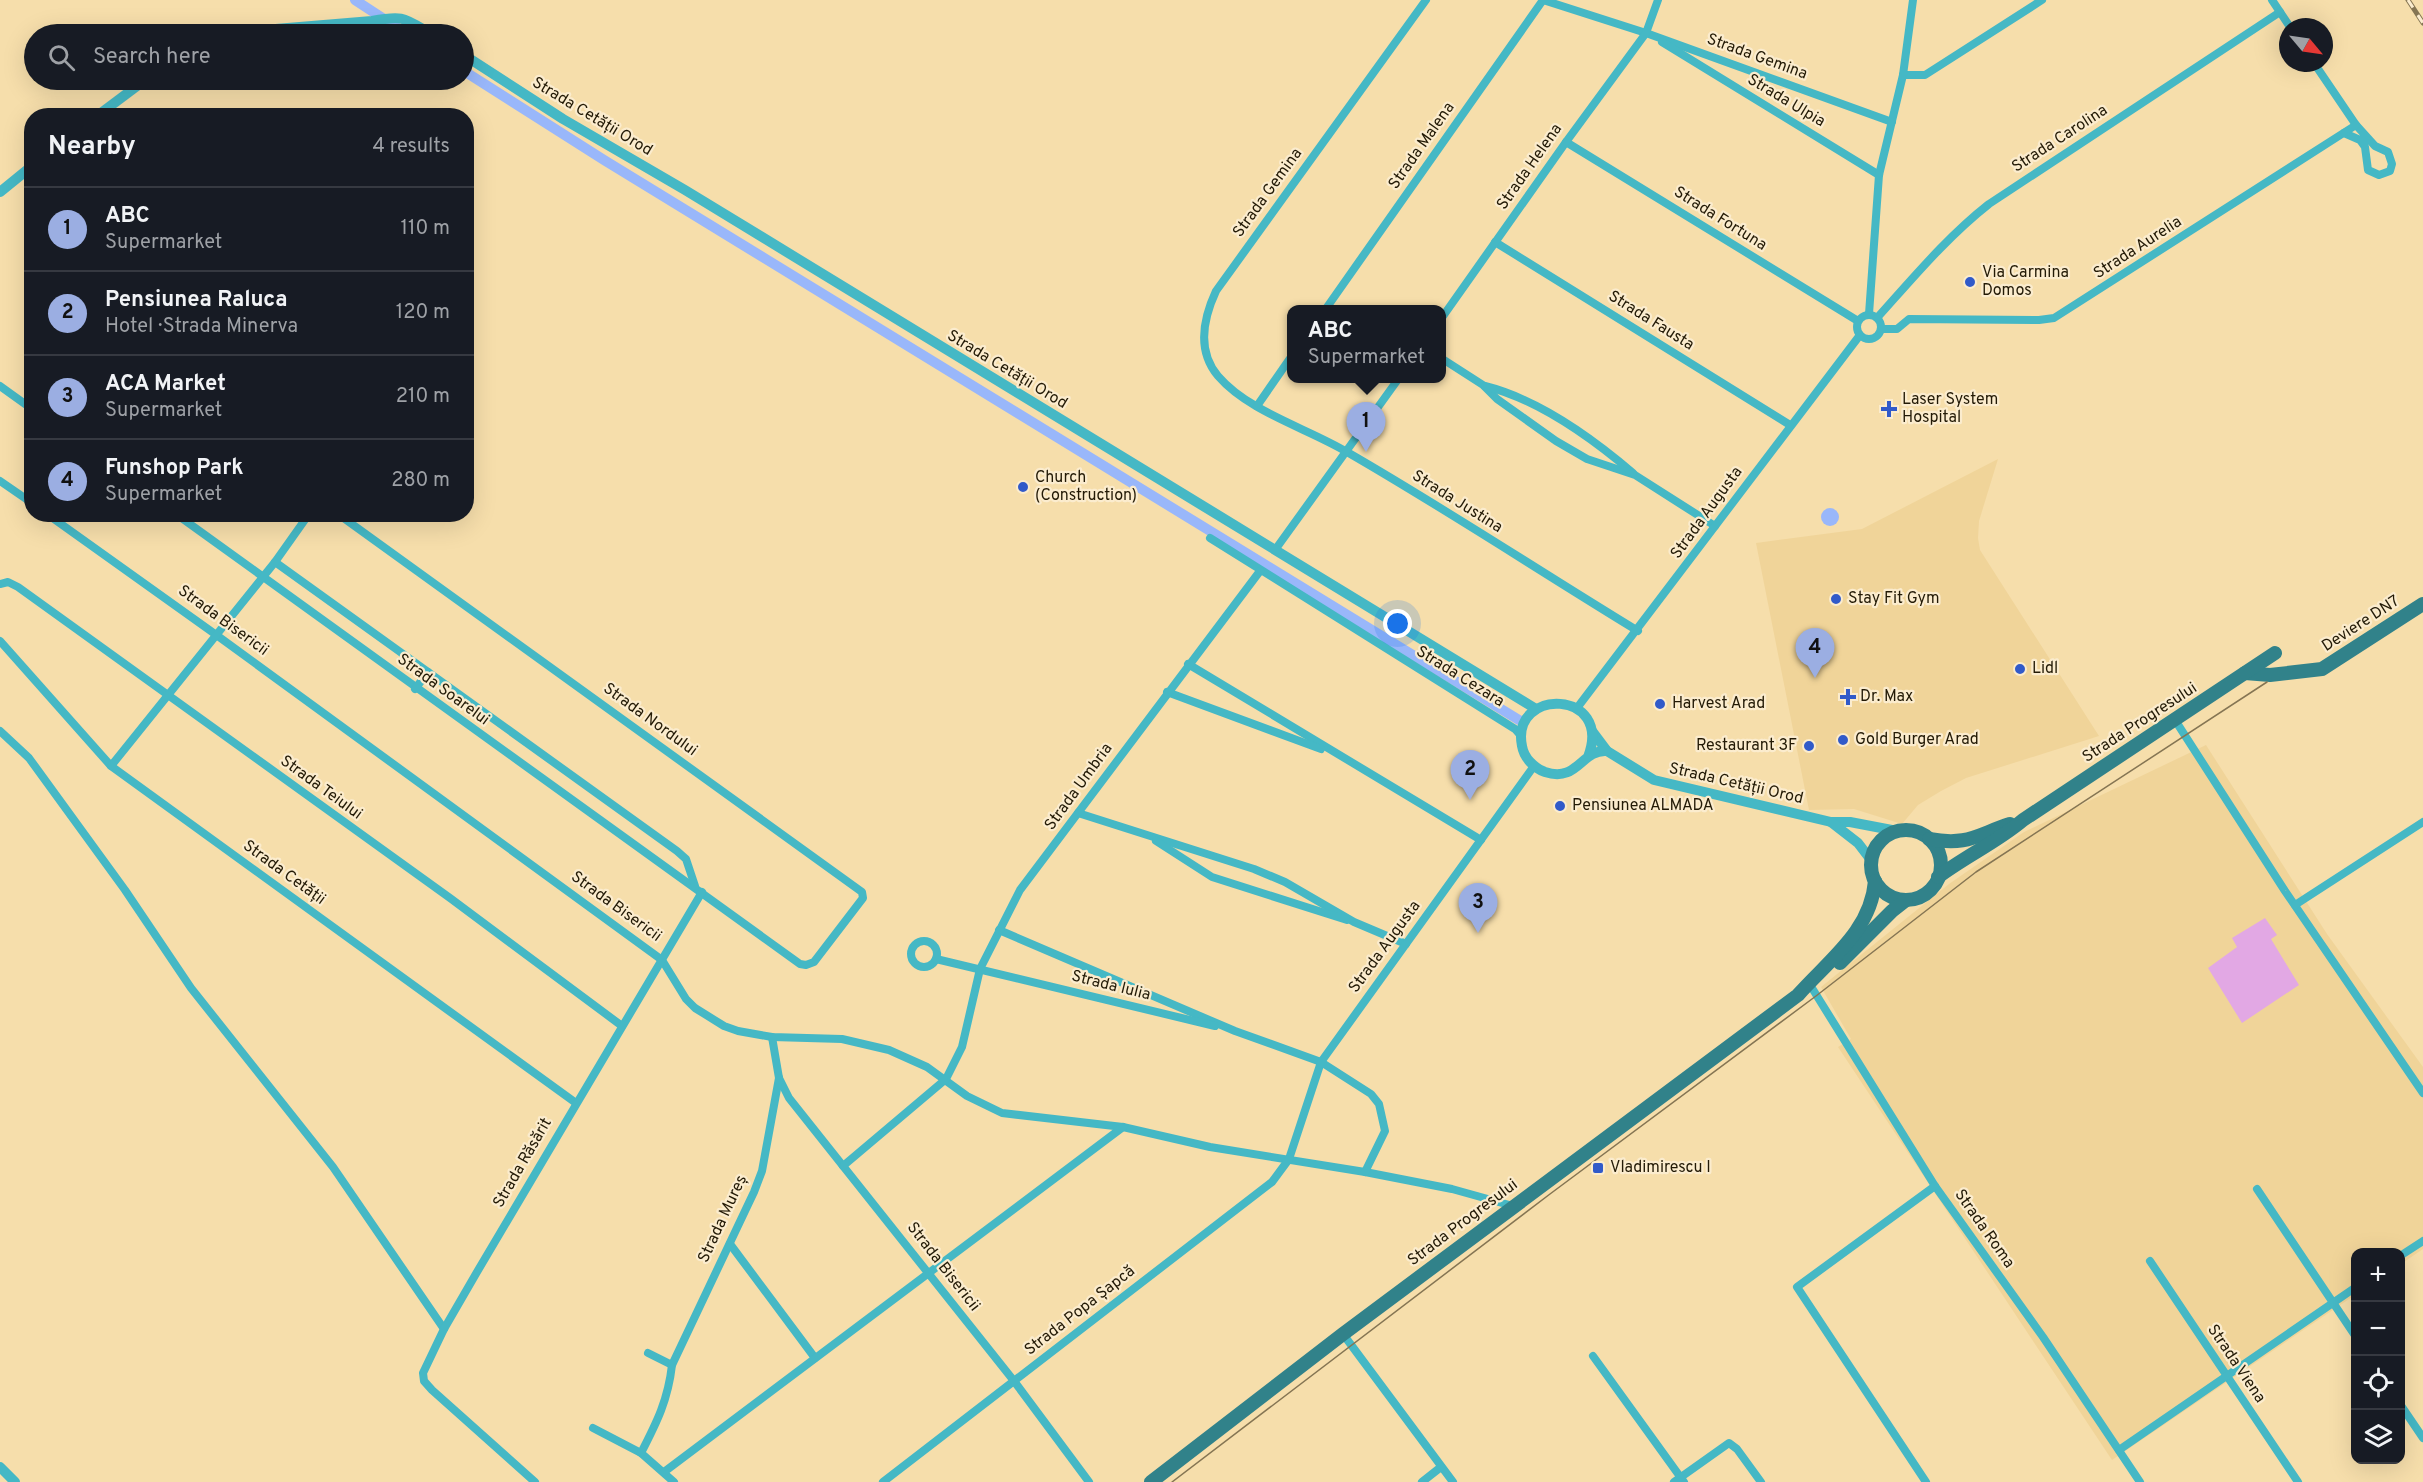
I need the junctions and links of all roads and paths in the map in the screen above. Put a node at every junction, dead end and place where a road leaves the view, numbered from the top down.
1 (1426, 0) edge
2 (1543, 0) edge
3 (1658, 0) edge
4 (1912, 0) edge
5 (2043, 0) edge
6 (2272, 0) edge
7 (2280, 12) junction
8 (2284, 18) edge
9 (336, 24) edge
10 (414, 24) edge
11 (1646, 33) junction
12 (474, 61) edge
13 (2320, 72) edge
14 (1903, 75) junction
15 (132, 90) edge
16 (108, 108) edge
17 (1892, 122) junction
18 (2355, 125) junction
19 (2344, 133) junction
20 (1566, 142) junction
21 (24, 172) edge
22 (1879, 175) junction
23 (0, 192) edge
24 (1495, 242) junction
25 (1328, 305) edge
26 (1446, 312) edge
27 (1873, 316) junction
28 (1858, 321) junction
29 (1881, 329) junction
30 (1860, 335) junction
31 (1446, 361) edge
32 (1287, 363) edge
33 (1395, 383) edge
34 (1483, 385) junction
35 (0, 386) edge
36 (24, 403) edge
37 (1257, 406) junction
38 (1790, 425) junction
39 (1346, 451) junction
40 (1635, 475) junction
41 (0, 481) edge
42 (24, 498) edge
43 (58, 522) edge
44 (187, 522) edge
45 (303, 522) edge
46 (349, 522) edge
47 (1715, 526) junction
48 (1210, 538) dead end
49 (1275, 550) junction
50 (274, 561) junction
51 (1260, 571) junction
52 (261, 576) junction
53 (0, 584) edge
54 (2423, 604) edge
55 (1638, 632) junction
56 (215, 634) junction
57 (0, 641) edge
58 (2275, 653) dead end
59 (1188, 663) junction
60 (428, 672) junction
61 (2245, 673) junction
62 (415, 689) junction
63 (1167, 692) junction
64 (168, 696) junction
65 (1577, 708) junction
66 (1536, 709) junction
67 (2175, 720) junction
68 (0, 730) edge
69 (1592, 731) junction
70 (1521, 736) junction
71 (1607, 751) junction
72 (1588, 756) junction
73 (1341, 757) junction
74 (111, 766) junction
75 (1534, 766) junction
76 (1078, 813) junction
77 (2023, 820) junction
78 (1831, 822) junction
79 (2423, 822) edge
80 (1897, 831) junction
81 (1150, 837) junction
82 (1929, 839) junction
83 (1481, 840) junction
84 (1871, 860) junction
85 (1938, 877) junction
86 (1875, 881) junction
87 (699, 890) junction
88 (1906, 900) junction
89 (2295, 904) junction
90 (1354, 922) junction
91 (999, 930) junction
92 (1406, 944) junction
93 (936, 958) dead end
94 (662, 960) junction
95 (800, 964) joint
96 (980, 969) junction
97 (1812, 988) junction
98 (1798, 994) junction
99 (622, 1026) junction
100 (1236, 1031) junction
101 (772, 1037) junction
102 (1321, 1062) junction
103 (779, 1078) junction
104 (946, 1079) junction
105 (2423, 1093) edge
106 (576, 1102) junction
107 (1123, 1127) junction
108 (1289, 1159) junction
109 (843, 1166) junction
110 (1365, 1172) junction
111 (1935, 1186) junction
112 (2257, 1189) dead end
113 (1513, 1206) junction
114 (2423, 1241) edge
115 (730, 1244) junction
116 (2405, 1253) edge
117 (2150, 1261) dead end
118 (929, 1273) junction
119 (2351, 1290) edge
120 (2333, 1303) junction
121 (444, 1329) junction
122 (2351, 1331) edge
123 (1343, 1334) junction
124 (648, 1353) dead end
125 (1593, 1356) dead end
126 (815, 1358) junction
127 (672, 1365) junction
128 (2226, 1376) junction
129 (1014, 1381) junction
130 (2404, 1410) edge
131 (593, 1428) dead end
132 (2423, 1438) edge
133 (2119, 1450) junction
134 (641, 1453) junction
135 (0, 1467) edge
136 (1442, 1467) junction
137 (664, 1472) junction
138 (1679, 1480) edge
139 (15, 1482) edge
140 (536, 1482) edge
141 (674, 1482) edge
142 (883, 1482) edge
143 (1089, 1482) edge
144 (1151, 1482) edge
145 (1422, 1482) edge
146 (1453, 1482) edge
147 (1761, 1482) edge
148 (1926, 1482) edge
149 (2140, 1482) edge
150 (2298, 1482) edge

1 - 37 street, Strada Gemina
2 - 11 street, Strada Gemina
2 - 25 street, Strada Malena
3 - 11 street, Strada Helena
4 - 14 street
5 - 14 street
6 - 7 street
7 - 8 street
7 - 27 street, Strada Carolina
9 - 10 street
11 - 17 street, Strada Gemina
11 - 20 street, Strada Helena
11 - 22 street, Strada Ulpia
12 - 49 street, Strada Cetății Orod
13 - 18 street
14 - 17 street
15 - 16 street
17 - 22 street
18 - 19 street, Strada Aurelia
18 - 19 street
19 - 29 street, Strada Aurelia
20 - 24 street, Strada Helena
20 - 28 street, Strada Fortuna
21 - 23 street
22 - 27 street
24 - 26 street, Strada Helena
24 - 38 street, Strada Fausta
27 - 28 street
27 - 29 street
28 - 30 street
29 - 30 street
30 - 38 street, Strada Augusta
31 - 34 street
32 - 37 street
33 - 39 street
34 - 40 street
34 - 40 street
35 - 36 street
37 - 39 street, Strada Justina
38 - 47 street, Strada Augusta
39 - 49 street
39 - 55 street, Strada Justina
40 - 47 street
41 - 42 street
43 - 56 street, Strada Bisericii
44 - 52 street, Strada Soarelui
45 - 50 street
46 - 95 street, Strada Nordului
47 - 55 street, Strada Augusta
48 - 51 street, Strada Cezara
49 - 66 street, Strada Cetății Orod
50 - 52 street
50 - 60 street, Strada Soarelui
51 - 59 street
51 - 70 street, Strada Cezara
52 - 56 street
52 - 62 street, Strada Soarelui
53 - 64 street, Strada Teiului
54 - 61 main road, Deviere DN7
55 - 65 street, Strada Augusta
56 - 64 street
56 - 94 street, Strada Bisericii
57 - 74 street, Strada Cetății
58 - 61 main road, Strada Progresului
59 - 63 street, Strada Umbria
59 - 73 street
60 - 62 street
60 - 87 street, Strada Soarelui
61 - 67 main road, Strada Progresului
62 - 87 street, Strada Soarelui
63 - 73 street
63 - 76 street, Strada Umbria
64 - 74 street
64 - 99 street, Strada Teiului
65 - 66 street
65 - 69 street, Strada Cetății Orod
66 - 70 street
67 - 77 main road, Strada Progresului
67 - 89 street
68 - 121 street
69 - 71 street, Strada Cetății Orod
69 - 72 street
70 - 75 street
71 - 72 street
71 - 78 street, Strada Cetății Orod
72 - 75 street
73 - 83 street
74 - 106 street, Strada Cetății
75 - 83 street, Strada Augusta
76 - 81 street
76 - 91 street, Strada Umbria
77 - 82 main road, Strada Progresului
77 - 85 main road, Strada Progresului
78 - 80 street, Strada Cetății Orod
78 - 84 street, Strada Cetății Orod
79 - 89 street
80 - 82 main road
80 - 84 main road
81 - 90 street
81 - 90 street
82 - 85 main road
83 - 92 street, Strada Augusta
84 - 86 main road
85 - 88 main road
86 - 88 main road
86 - 98 main road, Strada Progresului
87 - 94 street, Strada Răsărit
87 - 95 street, Strada Soarelui
88 - 97 main road, Strada Progresului
89 - 105 street
90 - 92 street
91 - 96 street, Strada Umbria
91 - 100 street, Strada Iulia
92 - 102 street, Strada Augusta
93 - 96 street, Strada Iulia
94 - 99 street, Strada Răsărit
94 - 101 street, Strada Bisericii
96 - 100 street, Strada Iulia
96 - 104 street, Strada Umbria
97 - 98 main road, Strada Progresului
97 - 111 street, Strada Roma
98 - 113 main road, Strada Progresului
99 - 106 street, Strada Răsărit
100 - 102 street, Strada Iulia
101 - 103 street, Strada Bisericii
101 - 104 street
102 - 108 street, Strada Augusta
102 - 110 street, Strada Iulia
103 - 109 street, Strada Bisericii
103 - 115 street, Strada Mureș
104 - 107 street
104 - 109 street
106 - 121 street, Strada Răsărit
107 - 108 street
107 - 118 street
108 - 110 street
108 - 129 street, Strada Popa Șapcă
109 - 118 street, Strada Bisericii
110 - 113 street
111 - 133 street, Strada Roma
111 - 148 street
112 - 120 street
113 - 123 main road, Strada Progresului
114 - 116 street
115 - 126 street
115 - 127 street, Strada Mureș
117 - 128 street, Strada Viena
118 - 126 street
118 - 129 street, Strada Bisericii
119 - 120 street
120 - 122 street
120 - 128 street
121 - 140 street, Strada Răsărit
123 - 136 street
123 - 144 main road, Strada Progresului
124 - 127 street
125 - 138 street
126 - 137 street
127 - 134 street, Strada Mureș
128 - 133 street
128 - 150 street, Strada Viena
129 - 142 street, Strada Popa Șapcă
129 - 143 street, Strada Bisericii
130 - 132 street
131 - 134 street
133 - 149 street, Strada Roma
134 - 137 street
135 - 139 street
136 - 145 street
136 - 146 street
137 - 141 street
138 - 147 street

